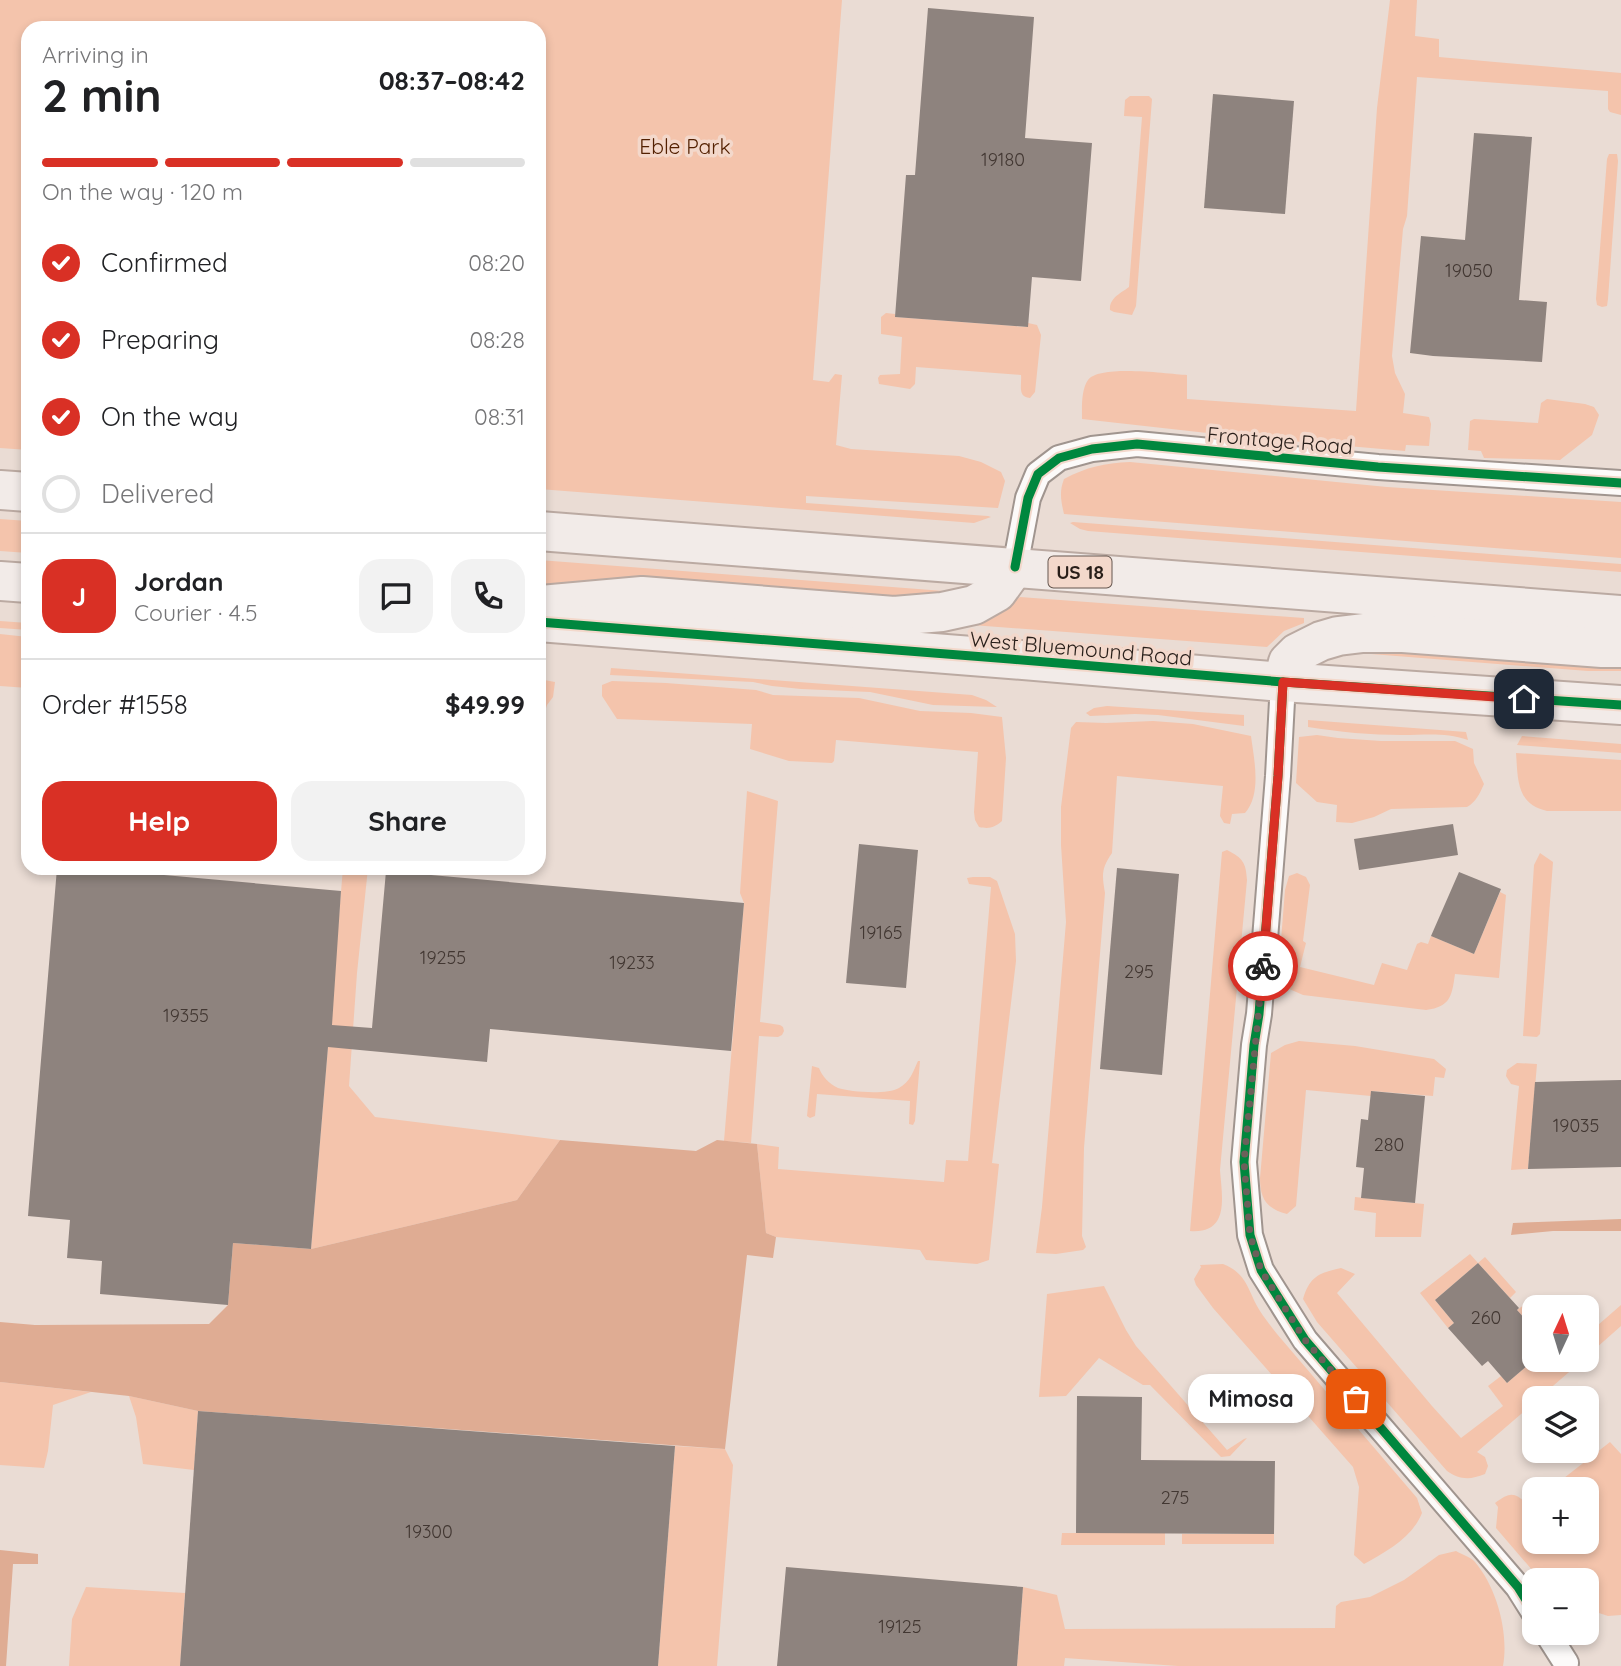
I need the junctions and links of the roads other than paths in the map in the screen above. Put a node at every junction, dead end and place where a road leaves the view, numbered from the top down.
1 (1621, 483) edge
2 (0, 491) edge
3 (21, 492) edge
4 (546, 532) edge
5 (1016, 567) junction
6 (0, 581) edge
7 (21, 582) edge
8 (546, 605) edge
9 (1621, 615) edge
10 (546, 623) edge
11 (1621, 648) edge
12 (1283, 682) junction
13 (1621, 698) edge
14 (1577, 702) junction
15 (1621, 705) edge
16 (1522, 1593) edge
17 (1555, 1645) edge
18 (1566, 1663) dead end

1 - 5 street, Frontage Road
2 - 3 main road
4 - 5 main road, US 18
5 - 8 main road
5 - 9 main road, US 18
6 - 7 main road
10 - 12 main road, West Bluemound Road
11 - 12 main road
12 - 14 main road, West Bluemound Road
12 - 16 street
13 - 14 main road
14 - 15 main road, West Bluemound Road
17 - 18 street

